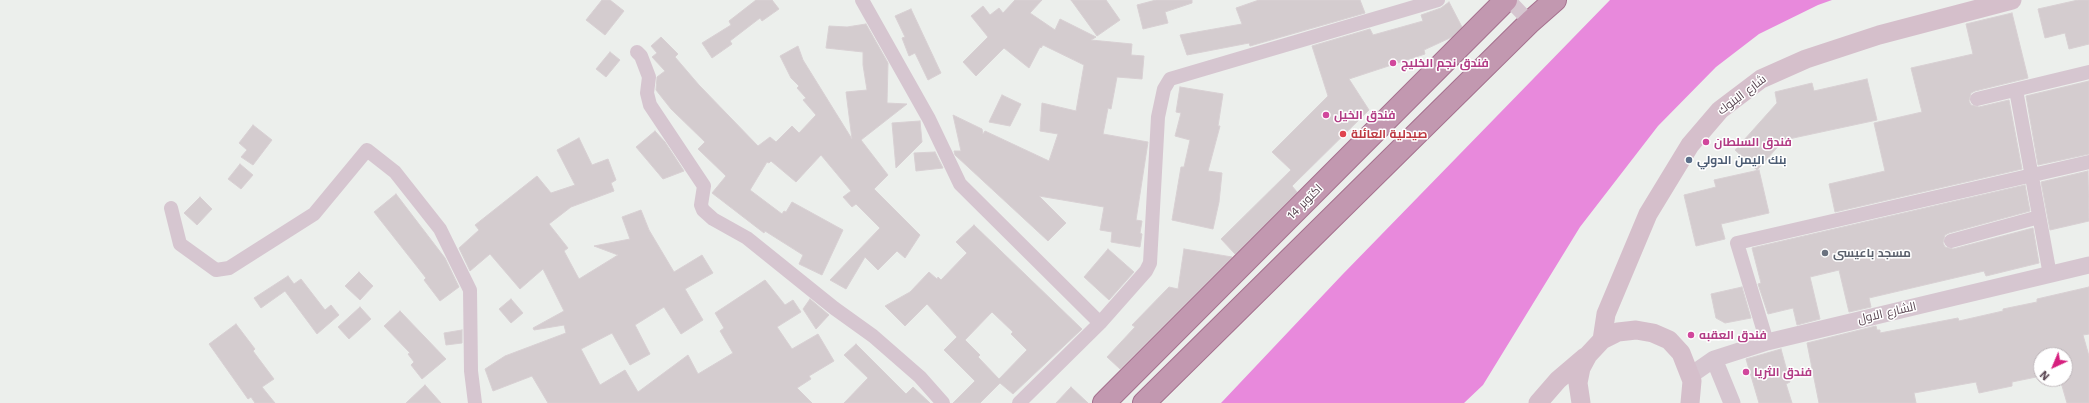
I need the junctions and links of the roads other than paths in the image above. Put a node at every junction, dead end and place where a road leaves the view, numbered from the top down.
1 (862, 0) edge
2 (1438, 0) edge
3 (1507, 0) edge
4 (1555, 0) edge
5 (2012, 0) edge
6 (1530, 22) junction
7 (637, 52) dead end
8 (2089, 72) edge
9 (2016, 90) junction
10 (1977, 99) dead end
11 (2089, 162) edge
12 (2030, 176) junction
13 (171, 208) dead end
14 (2039, 217) junction
15 (1951, 241) dead end
16 (2089, 266) edge
17 (2050, 275) junction
18 (1100, 323) junction
19 (1602, 340) junction
20 (1767, 342) junction
21 (1588, 355) junction
22 (1714, 360) junction
23 (1691, 376) junction
24 (475, 403) edge
25 (943, 403) edge
26 (1019, 403) edge
27 (1104, 403) edge
28 (1144, 403) edge
29 (1538, 403) edge
30 (1580, 403) edge
31 (1690, 403) edge
32 (1732, 403) edge

1 - 18 street
2 - 18 street
3 - 6 street
3 - 27 highway, 14 اكتوبر
4 - 6 highway
5 - 19 main road, شارع البنوك
6 - 28 highway
7 - 25 street
8 - 9 street
9 - 10 street
9 - 12 street
11 - 12 street
12 - 14 street
12 - 20 street
13 - 24 street
14 - 15 street
14 - 17 street
16 - 17 street, الشارع الاول
17 - 20 street, الشارع الاول
18 - 26 street
19 - 21 main road
19 - 23 main road
20 - 22 street, الشارع الاول
21 - 29 main road
21 - 30 main road
22 - 23 street, الشارع الاول
22 - 32 street
23 - 31 main road

